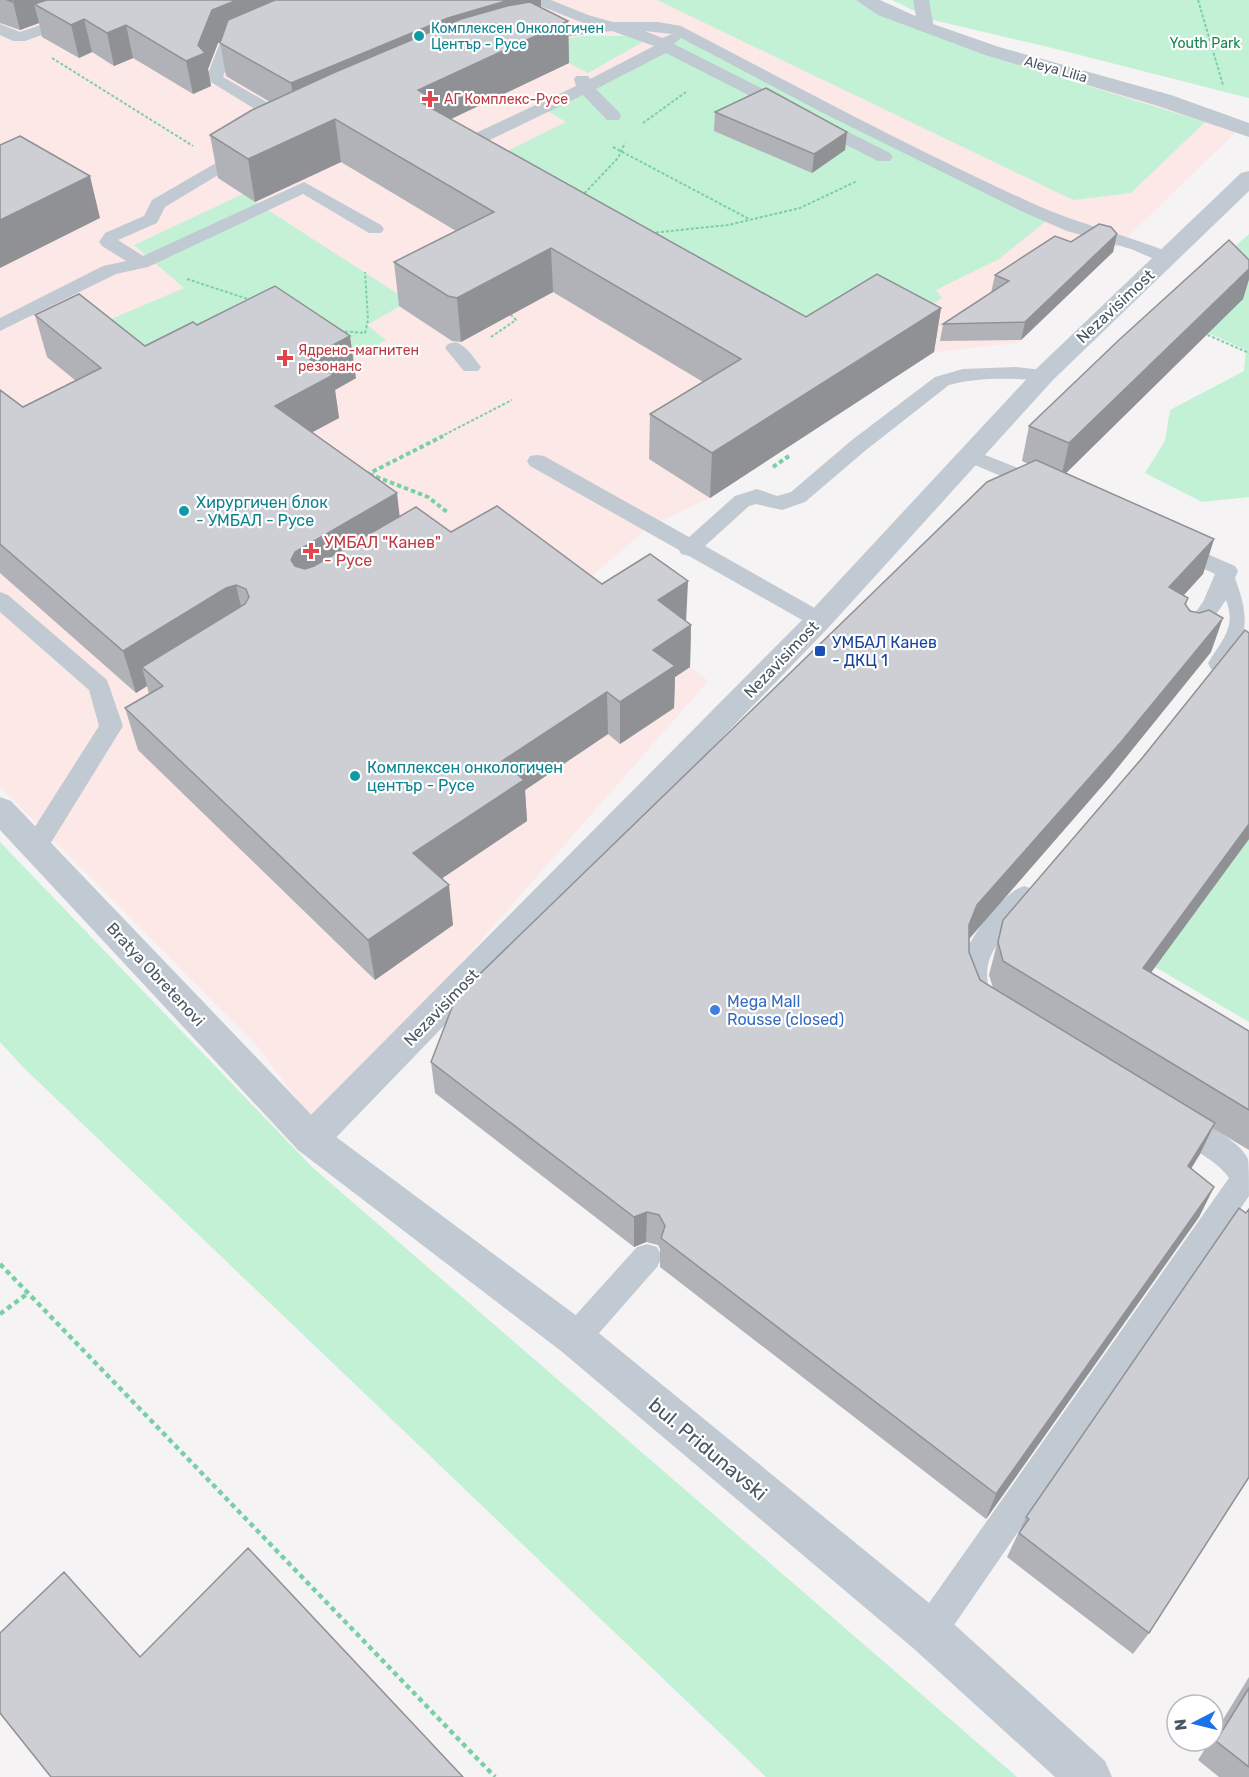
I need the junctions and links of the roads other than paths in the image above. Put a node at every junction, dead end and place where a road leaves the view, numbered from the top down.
1 (129, 0) edge
2 (537, 0) edge
3 (866, 0) edge
4 (921, 0) edge
5 (616, 27) junction
6 (926, 28) junction
7 (0, 29) edge
8 (265, 31) edge
9 (684, 33) junction
10 (516, 39) edge
11 (659, 43) junction
12 (580, 81) junction
13 (613, 116) dead end
14 (1240, 127) edge
15 (438, 132) edge
16 (278, 135) edge
17 (261, 143) edge
18 (884, 157) dead end
19 (1249, 178) edge
20 (375, 229) dead end
21 (1167, 258) junction
22 (142, 263) junction
23 (0, 325) edge
24 (455, 348) edge
25 (471, 367) dead end
26 (1044, 375) junction
27 (970, 455) junction
28 (537, 462) dead end
29 (1057, 493) edge
30 (1153, 537) edge
31 (689, 549) junction
32 (1224, 578) junction
33 (0, 600) edge
34 (819, 620) junction
35 (1187, 638) edge
36 (1206, 679) edge
37 (0, 809) edge
38 (35, 847) junction
39 (1038, 880) edge
40 (992, 1009) edge
41 (1159, 1112) edge
42 (312, 1139) junction
43 (646, 1257) dead end
44 (575, 1338) junction
45 (929, 1632) junction
46 (1089, 1777) edge

1 - 7 lane
2 - 5 lane
3 - 6 street, Aleya Lilia
4 - 6 lane
5 - 9 lane
5 - 10 lane
5 - 11 lane
6 - 14 street, Aleya Lilia
8 - 16 lane
9 - 11 lane
9 - 21 lane
11 - 12 lane
11 - 18 lane
12 - 13 lane
12 - 15 lane
17 - 22 lane
19 - 21 street, Nezavisimost
20 - 22 lane
21 - 26 street, Nezavisimost
22 - 23 lane
24 - 25 lane
26 - 27 street, Nezavisimost
26 - 31 lane
27 - 29 lane
27 - 34 street, Nezavisimost
28 - 31 lane
30 - 32 lane
31 - 34 lane
32 - 35 lane
32 - 36 lane
33 - 38 lane
34 - 42 street, Nezavisimost
37 - 38 street, Bratya Obretenovi
38 - 42 street, Bratya Obretenovi
39 - 40 lane
41 - 45 lane
42 - 44 street, bul. Pridunavski
43 - 44 lane
44 - 45 street, bul. Pridunavski
45 - 46 street, bul. Pridunavski

